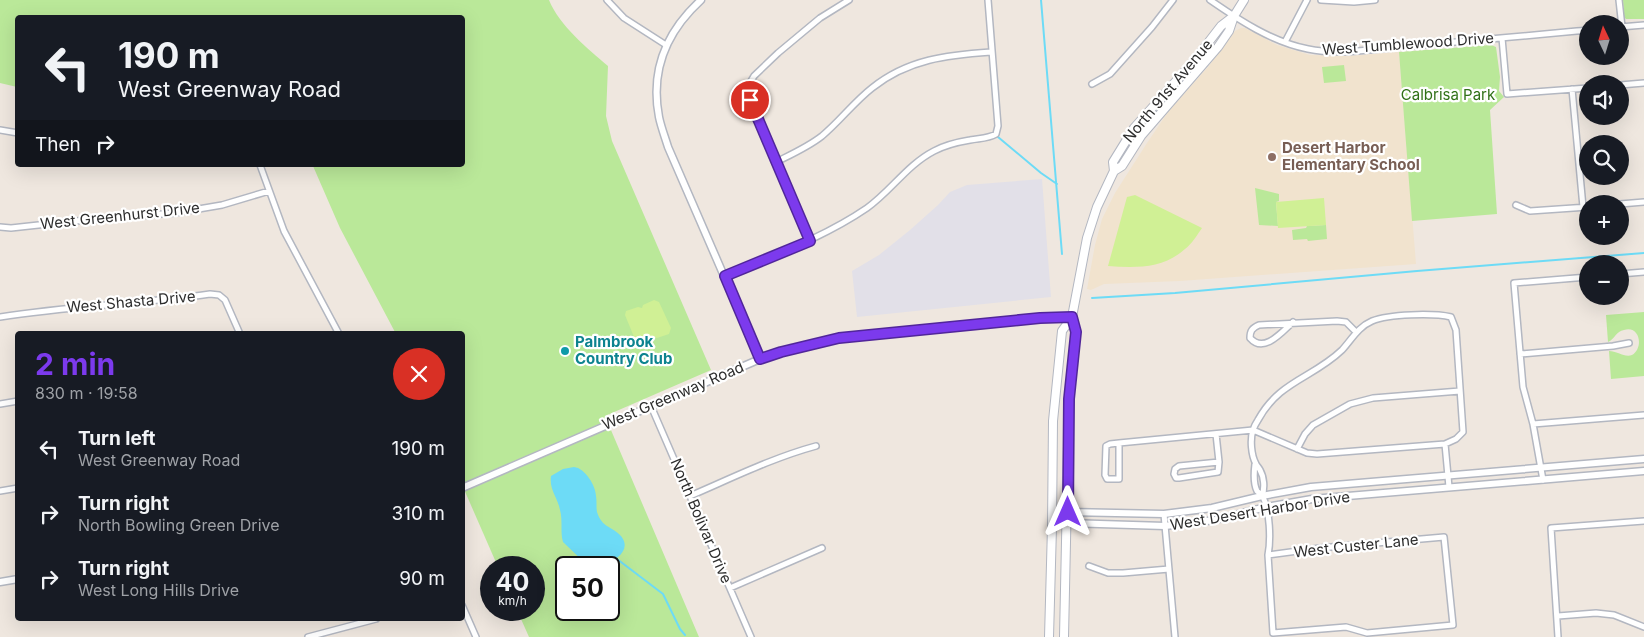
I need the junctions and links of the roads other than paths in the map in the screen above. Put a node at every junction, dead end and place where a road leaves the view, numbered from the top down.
1 (607, 0) edge
2 (701, 0) edge
3 (849, 0) edge
4 (988, 0) edge
5 (1173, 0) edge
6 (1210, 0) edge
7 (1244, 0) edge
8 (1307, 0) edge
9 (1321, 0) edge
10 (1375, 0) edge
11 (1619, 0) edge
12 (1620, 15) edge
13 (1234, 16) junction
14 (1644, 25) edge
15 (1629, 26) edge
16 (1579, 31) edge
17 (1502, 38) junction
18 (1285, 42) junction
19 (666, 45) junction
20 (992, 52) junction
21 (1644, 83) edge
22 (1092, 84) dead end
23 (1629, 84) edge
24 (1572, 89) junction
25 (1579, 89) edge
26 (1152, 107) junction
27 (1160, 113) junction
28 (0, 130) edge
29 (15, 132) edge
30 (776, 162) junction
31 (261, 167) edge
32 (1114, 172) junction
33 (269, 191) junction
34 (1584, 195) edge
35 (1644, 202) edge
36 (1629, 203) edge
37 (1516, 206) dead end
38 (1579, 207) edge
39 (0, 227) edge
40 (810, 241) junction
41 (1644, 272) edge
42 (1629, 273) edge
43 (725, 276) junction
44 (1579, 278) edge
45 (0, 317) edge
46 (1072, 317) junction
47 (1293, 322) junction
48 (239, 331) edge
49 (337, 331) edge
50 (1356, 332) junction
51 (1629, 343) dead end
52 (1520, 354) junction
53 (760, 359) junction
54 (1460, 391) junction
55 (15, 402) edge
56 (0, 404) edge
57 (651, 406) junction
58 (1644, 415) edge
59 (1533, 424) junction
60 (1253, 430) junction
61 (1216, 434) junction
62 (1120, 443) junction
63 (1445, 444) junction
64 (816, 446) dead end
65 (1297, 449) junction
66 (1644, 459) edge
67 (1219, 462) junction
68 (1542, 468) junction
69 (1644, 471) edge
70 (1448, 475) junction
71 (1543, 480) junction
72 (465, 487) edge
73 (1449, 487) junction
74 (15, 488) edge
75 (0, 491) edge
76 (690, 496) junction
77 (1262, 496) junction
78 (1266, 507) junction
79 (1068, 512) junction
80 (1164, 514) junction
81 (1052, 516) junction
82 (1644, 521) edge
83 (1068, 523) junction
84 (1165, 526) junction
85 (1644, 527) edge
86 (822, 548) dead end
87 (1268, 555) junction
88 (1089, 566) dead end
89 (1169, 569) junction
90 (15, 580) edge
91 (0, 582) edge
92 (730, 588) junction
93 (465, 612) edge
94 (1558, 616) junction
95 (368, 621) edge
96 (1644, 627) edge
97 (308, 637) edge
98 (476, 637) edge
99 (752, 637) edge
100 (1050, 637) edge
101 (1064, 637) edge
102 (1175, 637) edge
103 (1558, 637) edge

1 - 19 street
2 - 19 street
3 - 30 street
4 - 20 street
5 - 22 street
6 - 13 street, West Tumblewood Drive
7 - 13 main road, North 91st Avenue
8 - 18 street
9 - 10 street
11 - 12 street
13 - 18 street, West Tumblewood Drive
13 - 26 main road, North 91st Avenue
13 - 27 main road, North 91st Avenue
14 - 15 street
16 - 17 street, West Tumblewood Drive
17 - 18 street, West Tumblewood Drive
17 - 24 street
19 - 43 street
20 - 30 street
20 - 40 street
21 - 23 street
24 - 25 street
24 - 34 street
26 - 27 main road
26 - 32 main road, North 91st Avenue
27 - 32 main road, North 91st Avenue
28 - 29 street
30 - 40 street
31 - 33 street
32 - 46 main road, North 91st Avenue
33 - 39 street, West Greenhurst Drive
33 - 49 street
35 - 36 street
37 - 38 street
40 - 43 street
41 - 42 street
43 - 53 street
44 - 52 street
45 - 48 street, West Shasta Drive
46 - 53 street, West Greenway Road
46 - 79 main road, North 91st Avenue
46 - 81 main road, North 91st Avenue
47 - 47 street
47 - 50 street
50 - 54 street
50 - 60 street
51 - 52 street
52 - 59 street
53 - 57 street, West Greenway Road
54 - 63 street
54 - 65 street
55 - 56 street
57 - 72 street, West Greenway Road
57 - 76 street, North Bolivar Drive
58 - 59 street
59 - 68 street
60 - 61 street
60 - 65 street
60 - 77 street
61 - 62 street
61 - 67 street
62 - 62 street
63 - 65 street
63 - 70 street
64 - 76 street
66 - 68 street, West Desert Harbor Drive
67 - 67 street
68 - 70 street, West Desert Harbor Drive
68 - 71 street
69 - 71 street, West Desert Harbor Drive
70 - 73 street
70 - 77 street, West Desert Harbor Drive
71 - 73 street, West Desert Harbor Drive
73 - 78 street, West Desert Harbor Drive
74 - 75 street
76 - 92 street, North Bolivar Drive
77 - 78 street
77 - 80 street, West Desert Harbor Drive
78 - 84 street, West Desert Harbor Drive
78 - 87 street
79 - 80 street, West Desert Harbor Drive
79 - 81 street, West Desert Harbor Drive
79 - 83 main road, North 91st Avenue
80 - 84 street
81 - 83 street, West Desert Harbor Drive
81 - 100 main road, North 91st Avenue
82 - 85 street
82 - 94 street
83 - 84 street, West Desert Harbor Drive
83 - 101 main road, North 91st Avenue
84 - 89 street
86 - 92 street
87 - 87 street, West Custer Lane
88 - 89 street
89 - 102 street
90 - 91 street
92 - 99 street, North Bolivar Drive
93 - 98 street
94 - 96 street
94 - 103 street
95 - 97 street

